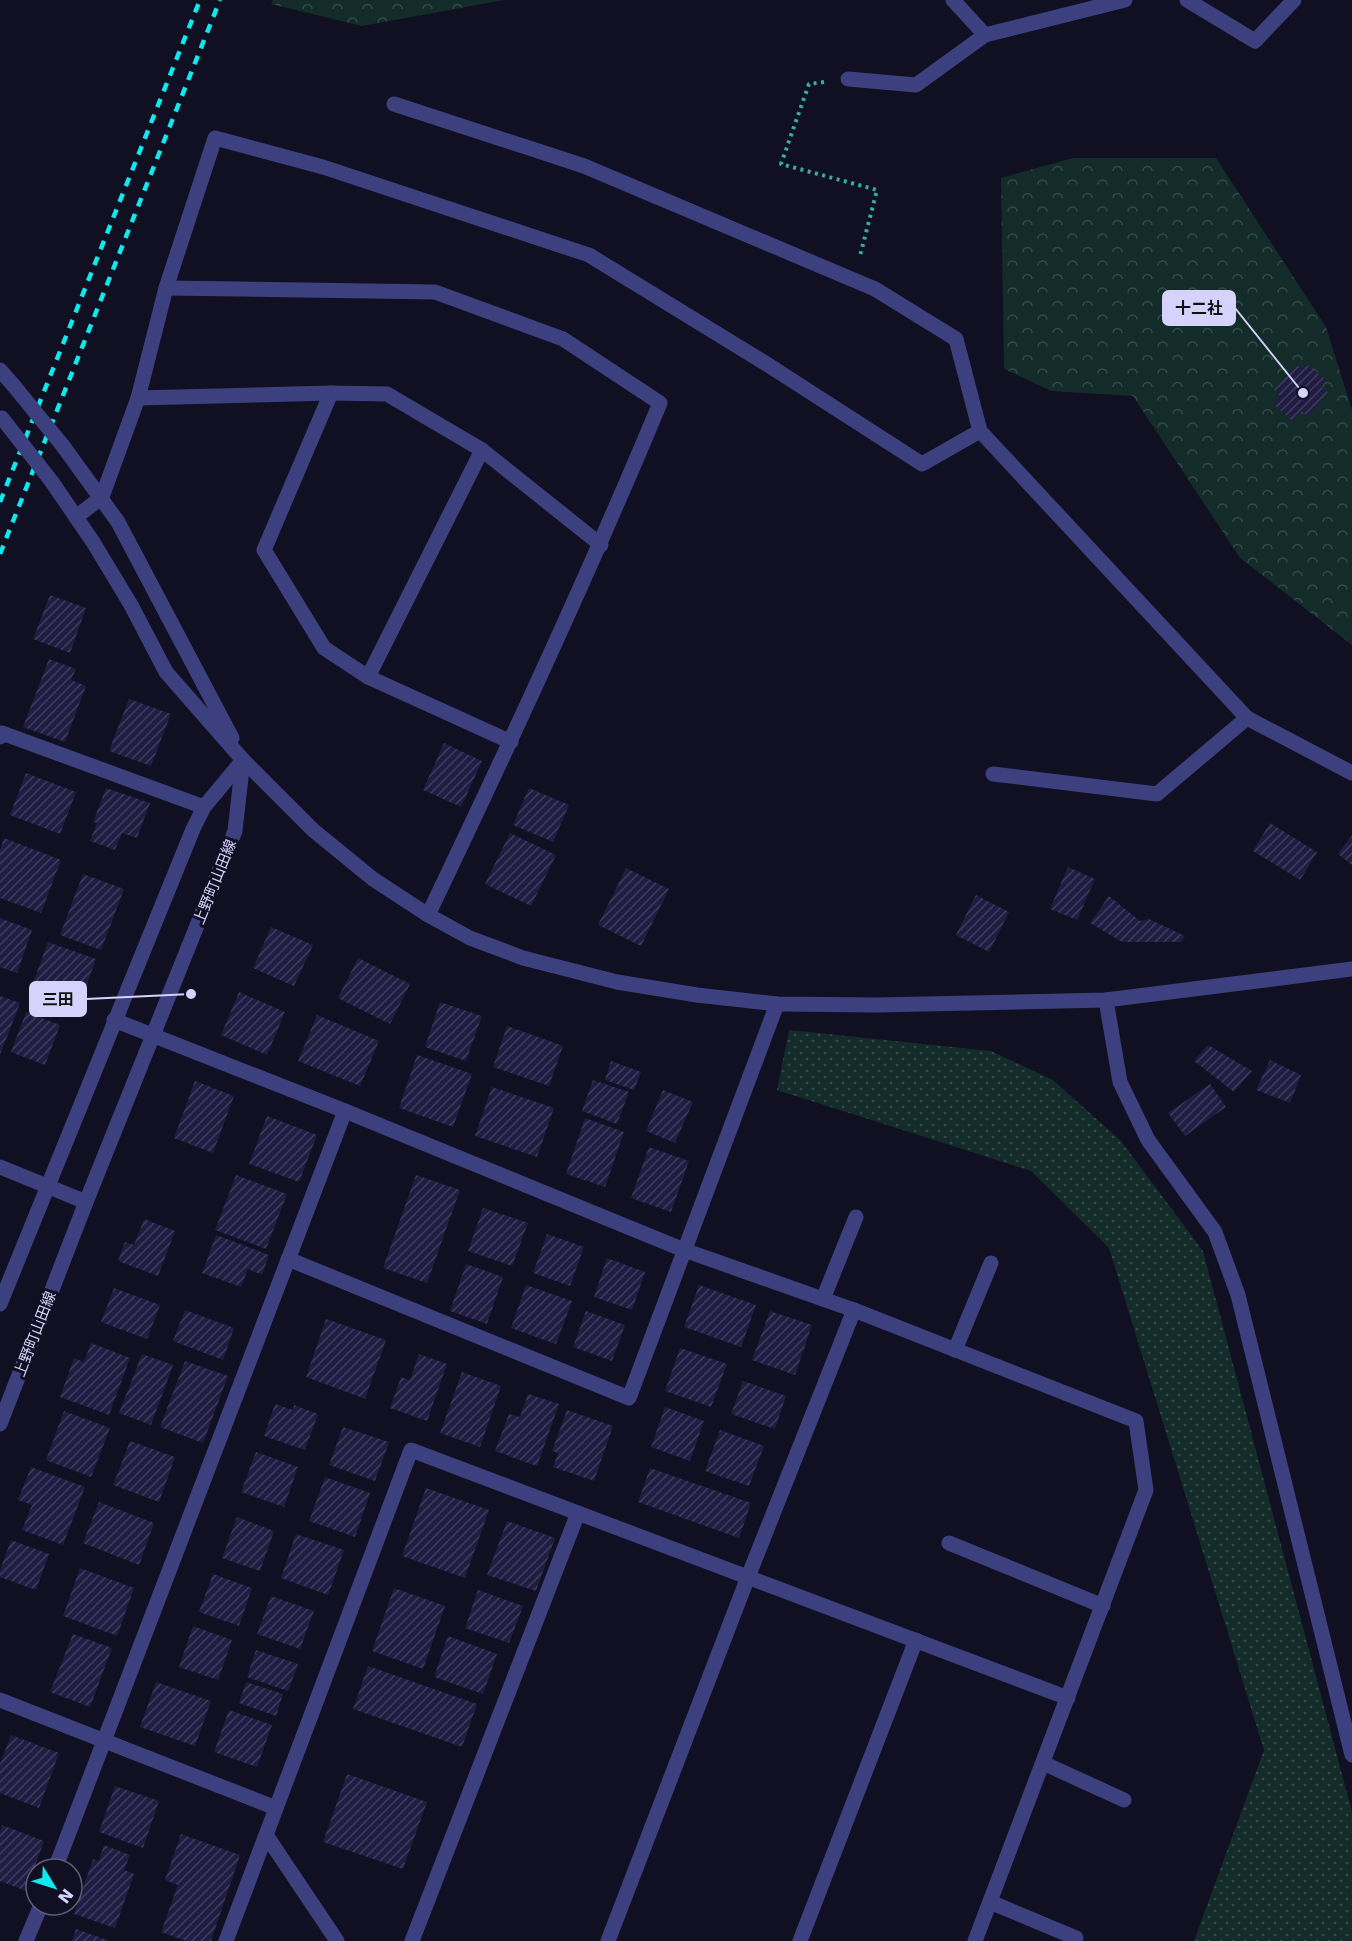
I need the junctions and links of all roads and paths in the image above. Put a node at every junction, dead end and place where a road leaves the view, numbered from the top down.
1 (953, 0) edge
2 (1125, 0) edge
3 (1187, 0) edge
4 (1294, 0) edge
5 (985, 35) junction
6 (848, 79) joint
7 (394, 104) dead end
8 (854, 281) junction
9 (166, 288) junction
10 (0, 370) edge
11 (331, 393) junction
12 (138, 398) junction
13 (1, 418) edge
14 (980, 431) junction
15 (482, 450) junction
16 (102, 497) junction
17 (76, 517) junction
18 (601, 545) junction
19 (368, 677) junction
20 (1247, 718) junction
21 (0, 737) edge
22 (511, 742) junction
23 (243, 760) junction
24 (1352, 773) edge
25 (993, 774) dead end
26 (204, 807) junction
27 (428, 915) junction
28 (1352, 969) edge
29 (1106, 1000) junction
30 (777, 1004) junction
31 (114, 1020) junction
32 (154, 1036) junction
33 (345, 1111) junction
34 (0, 1167) edge
35 (48, 1186) junction
36 (86, 1202) junction
37 (856, 1217) dead end
38 (684, 1250) junction
39 (288, 1259) junction
40 (991, 1263) dead end
41 (823, 1299) junction
42 (0, 1304) edge
43 (854, 1310) junction
44 (955, 1350) junction
45 (0, 1424) edge
46 (578, 1514) junction
47 (949, 1543) dead end
48 (748, 1577) junction
49 (1103, 1606) junction
50 (916, 1640) junction
51 (1068, 1698) junction
52 (0, 1700) edge
53 (105, 1741) junction
54 (1352, 1755) edge
55 (1043, 1763) junction
56 (1124, 1800) dead end
57 (276, 1808) junction
58 (266, 1835) junction
59 (60, 1857) edge
60 (990, 1902) junction
61 (36, 1917) edge
62 (1076, 1938) dead end
63 (26, 1941) edge
64 (226, 1941) edge
65 (337, 1941) edge
66 (412, 1941) edge
67 (608, 1941) edge
68 (800, 1941) edge
69 (975, 1941) edge

1 - 5 street
2 - 5 street
3 - 4 street
5 - 6 street
6 - 8 path
7 - 8 street
8 - 14 street
9 - 12 street
9 - 14 street
9 - 18 street
10 - 16 street, bridge
11 - 12 street
11 - 15 street
11 - 19 street
12 - 16 street
13 - 17 street, bridge
14 - 20 street
15 - 18 street
15 - 19 street
16 - 17 street
16 - 23 street
17 - 23 street
18 - 22 street
19 - 22 street
20 - 24 street
20 - 25 street
21 - 26 street
22 - 27 street
23 - 26 street
23 - 27 street
23 - 32 street, 上野町山田線
26 - 31 street
27 - 30 street
28 - 29 street
29 - 30 street
29 - 54 street
30 - 38 street
31 - 32 street
31 - 35 street
32 - 33 street
32 - 36 street, 上野町山田線
33 - 38 street
33 - 39 street
34 - 35 street
35 - 36 street
35 - 42 street
36 - 45 street, 上野町山田線
37 - 41 street
38 - 39 street
38 - 41 street
39 - 53 street
40 - 44 street
41 - 43 street
43 - 44 street
43 - 48 street
44 - 49 street
46 - 48 street
46 - 57 street
46 - 66 street
47 - 49 street
48 - 50 street
48 - 67 street
49 - 51 street
50 - 51 street
50 - 68 street
51 - 55 street
52 - 53 street
53 - 57 street
53 - 59 street
55 - 56 street
55 - 60 street
57 - 58 street
58 - 64 street
58 - 65 street
60 - 62 street
60 - 69 street
61 - 63 street

